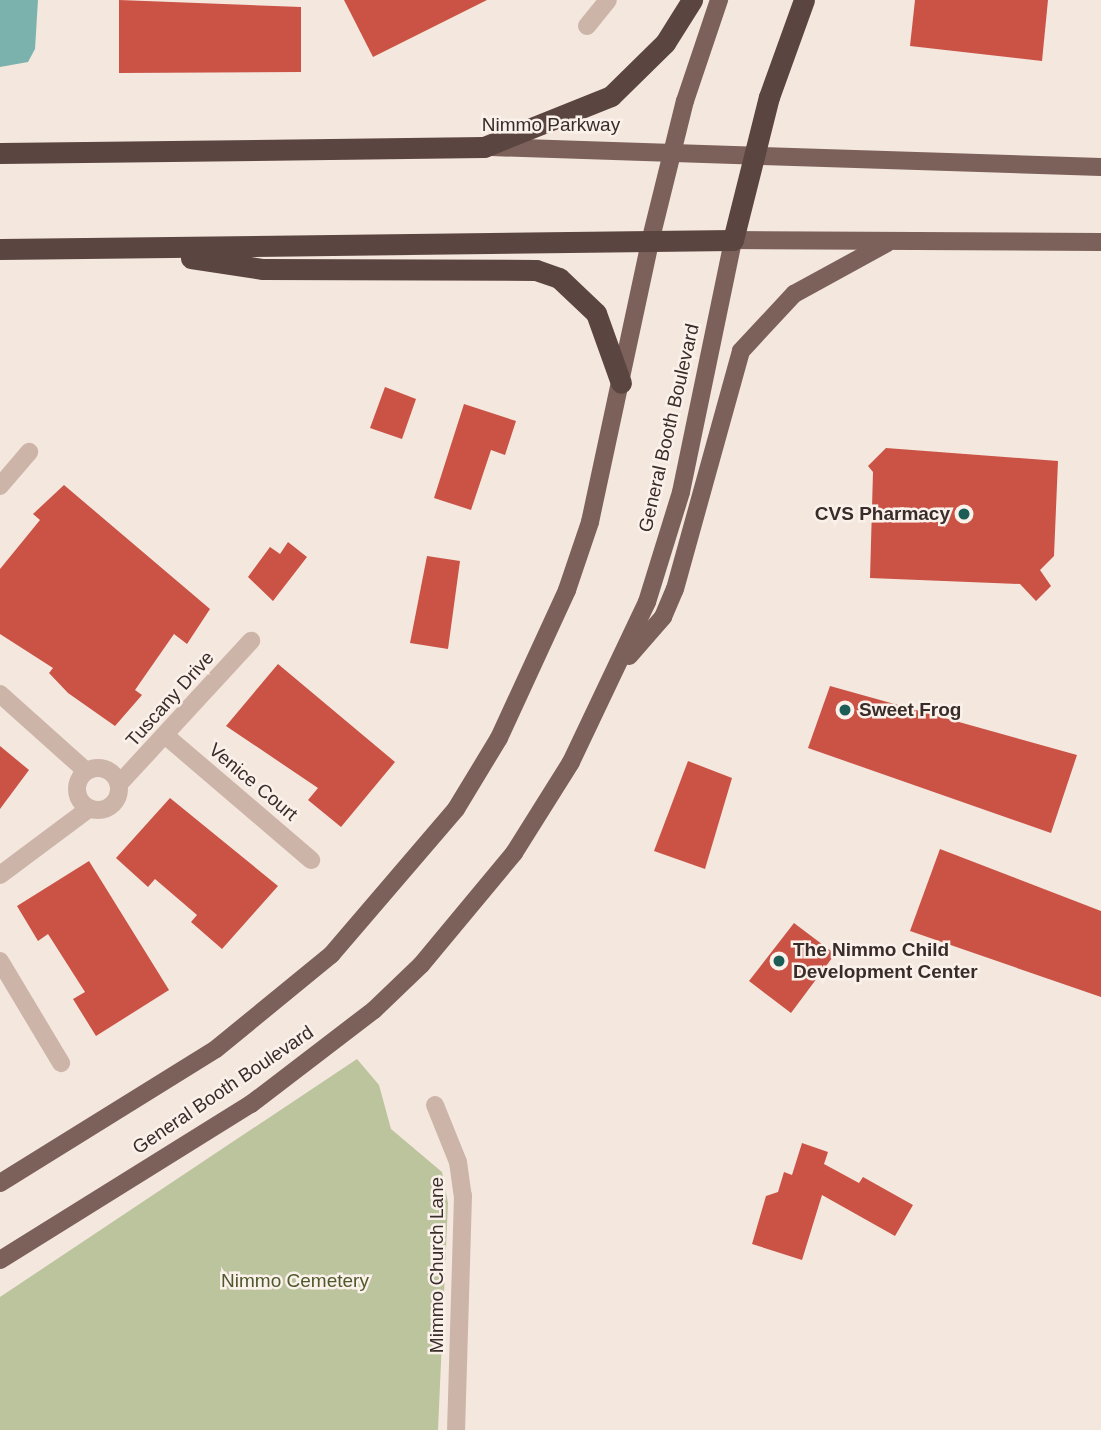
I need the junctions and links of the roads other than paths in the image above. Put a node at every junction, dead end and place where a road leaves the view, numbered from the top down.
1 (608, 0) edge
2 (692, 0) edge
3 (719, 0) edge
4 (804, 0) edge
5 (587, 26) dead end
6 (484, 147) junction
7 (672, 150) junction
8 (0, 153) edge
9 (754, 153) junction
10 (1101, 167) edge
11 (733, 240) junction
12 (891, 241) junction
13 (650, 242) junction
14 (1101, 242) edge
15 (0, 249) edge
16 (134, 249) junction
17 (621, 383) junction
18 (29, 452) dead end
19 (0, 486) edge
20 (251, 641) dead end
21 (619, 666) junction
22 (0, 694) edge
23 (166, 736) junction
24 (86, 771) junction
25 (119, 784) junction
26 (90, 808) junction
27 (312, 860) dead end
28 (0, 875) edge
29 (0, 961) edge
30 (61, 1063) dead end
31 (435, 1105) dead end
32 (0, 1183) edge
33 (0, 1259) edge
34 (456, 1430) edge

1 - 5 street
2 - 6 highway
3 - 7 main road, General Booth Boulevard
4 - 9 highway, General Booth Boulevard
6 - 7 main road, Nimmo Parkway
6 - 8 highway, Nimmo Parkway
7 - 9 main road, Nimmo Parkway
7 - 13 main road, General Booth Boulevard
9 - 10 main road, Nimmo Parkway
9 - 11 highway, General Booth Boulevard
11 - 12 main road
11 - 13 highway
11 - 21 main road, General Booth Boulevard
12 - 14 main road
12 - 21 main road
13 - 16 highway
13 - 17 main road, General Booth Boulevard
15 - 16 highway
16 - 17 highway
17 - 32 main road, General Booth Boulevard
18 - 19 street
20 - 23 street, Tuscany Drive
21 - 33 main road, General Booth Boulevard
22 - 24 street
23 - 25 street, Tuscany Drive
23 - 27 street, Venice Court
24 - 25 street
24 - 26 street
25 - 26 street
26 - 28 street
29 - 30 street
31 - 34 street, Mimmo Church Lane

